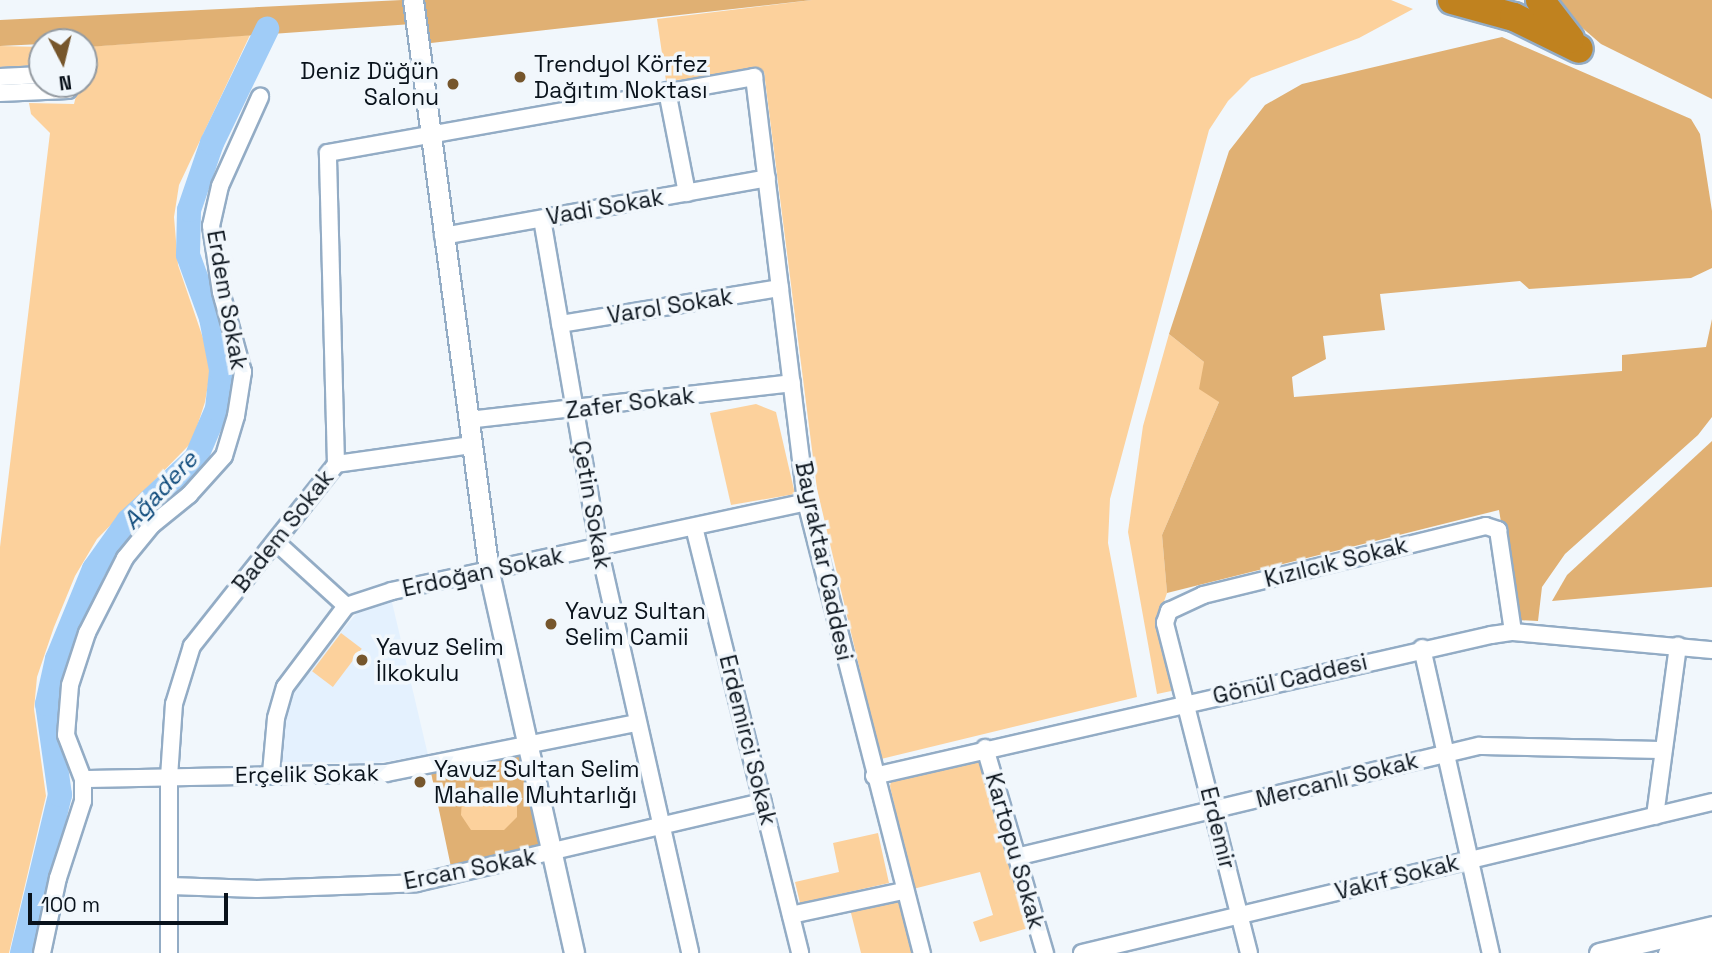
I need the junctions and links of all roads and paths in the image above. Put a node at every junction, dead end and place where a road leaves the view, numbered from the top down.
1 (413, 0) edge
2 (1452, 0) edge
3 (1540, 0) edge
4 (1484, 4) edge
5 (1518, 9) edge
6 (28, 76) edge
7 (0, 77) edge
8 (667, 91) junction
9 (28, 92) edge
10 (0, 93) edge
11 (260, 97) dead end
12 (429, 134) junction
13 (766, 178) junction
14 (687, 192) junction
15 (542, 219) junction
16 (443, 236) junction
17 (780, 288) junction
18 (560, 324) junction
19 (792, 383) junction
20 (575, 411) junction
21 (468, 420) junction
22 (471, 445) junction
23 (336, 464) junction
24 (806, 502) junction
25 (694, 527) junction
26 (276, 542) junction
27 (599, 548) junction
28 (489, 572) junction
29 (346, 606) junction
30 (1513, 632) junction
31 (1678, 646) junction
32 (1422, 649) junction
33 (1712, 650) edge
34 (1186, 703) junction
35 (637, 723) junction
36 (528, 747) junction
37 (985, 748) junction
38 (1663, 750) junction
39 (1447, 754) junction
40 (271, 773) junction
41 (874, 776) junction
42 (169, 777) junction
43 (83, 779) junction
44 (763, 802) junction
45 (1712, 802) edge
46 (1214, 810) junction
47 (1655, 816) junction
48 (660, 828) junction
49 (551, 853) junction
50 (1016, 857) junction
51 (1470, 859) junction
52 (171, 886) junction
53 (903, 891) junction
54 (791, 915) junction
55 (1240, 915) junction
56 (1712, 926) edge
57 (1712, 943) edge
58 (42, 953) edge
59 (169, 953) edge
60 (574, 953) edge
61 (690, 953) edge
62 (800, 953) edge
63 (922, 953) edge
64 (1045, 953) edge
65 (1083, 953) edge
66 (1249, 953) edge
67 (1491, 953) edge
68 (1599, 953) edge
69 (1668, 953) edge

1 - 12 street
2 - 4 highway
3 - 5 highway
4 - 5 highway
6 - 7 street
8 - 12 street
8 - 13 street, Bayraktar Caddesi
8 - 14 street
9 - 10 street
11 - 43 street, Erdem Sokak
12 - 16 street
12 - 23 street, Badem Sokak
13 - 14 street, Vadi Sokak
13 - 17 street, Bayraktar Caddesi
14 - 15 street, Vadi Sokak
15 - 16 street, Vadi Sokak
15 - 18 street, Çetin Sokak
16 - 21 street
17 - 18 street, Varol Sokak
17 - 19 street, Bayraktar Caddesi
18 - 20 street, Çetin Sokak
19 - 20 street, Zafer Sokak
19 - 24 street, Bayraktar Caddesi
20 - 21 street, Zafer Sokak
20 - 27 street, Çetin Sokak
21 - 22 street
22 - 23 street
22 - 28 street
23 - 26 street, Badem Sokak
24 - 25 street, Erdoğan Sokak
24 - 41 street, Bayraktar Caddesi
25 - 27 street, Erdoğan Sokak
25 - 44 street, Erdemirci Sokak
26 - 29 street
26 - 42 street, Badem Sokak
27 - 28 street, Erdoğan Sokak
27 - 35 street, Çetin Sokak
28 - 29 street, Erdoğan Sokak
28 - 36 street
29 - 40 street
30 - 31 street, Gönül Caddesi
30 - 32 street, Gönül Caddesi
30 - 34 street, Kızılcık Sokak
31 - 33 street, Gönül Caddesi
31 - 38 street
32 - 34 street, Gönül Caddesi
32 - 39 street
34 - 37 street, Gönül Caddesi
34 - 46 street, Erdemir
35 - 36 street, Erçelik Sokak
35 - 48 street, Çetin Sokak
36 - 40 street, Erçelik Sokak
36 - 49 street
37 - 41 street, Gönül Caddesi
37 - 50 street, Kartopu Sokak
38 - 39 street, Mercanlı Sokak
38 - 47 street
39 - 46 street, Mercanlı Sokak
39 - 51 street
40 - 42 street, Erçelik Sokak
41 - 53 street, Bayraktar Caddesi
42 - 43 street, Erçelik Sokak
42 - 52 street, Badem Sokak
43 - 58 street, Erdem Sokak
44 - 48 street, Ercan Sokak
44 - 54 street, Erdemirci Sokak
45 - 47 street, Vakıf Sokak
46 - 50 street, Mercanlı Sokak
46 - 55 street, Erdemir
47 - 51 street, Vakıf Sokak
48 - 49 street, Ercan Sokak
48 - 61 street, Çetin Sokak
49 - 52 street, Ercan Sokak
49 - 60 street
50 - 64 street, Kartopu Sokak
51 - 55 street, Vakıf Sokak
51 - 67 street
52 - 59 street, Badem Sokak
53 - 54 street
53 - 63 street, Bayraktar Caddesi
54 - 62 street, Erdemirci Sokak
55 - 65 street, Vakıf Sokak
55 - 66 street, Erdemir
56 - 68 street
57 - 69 street

